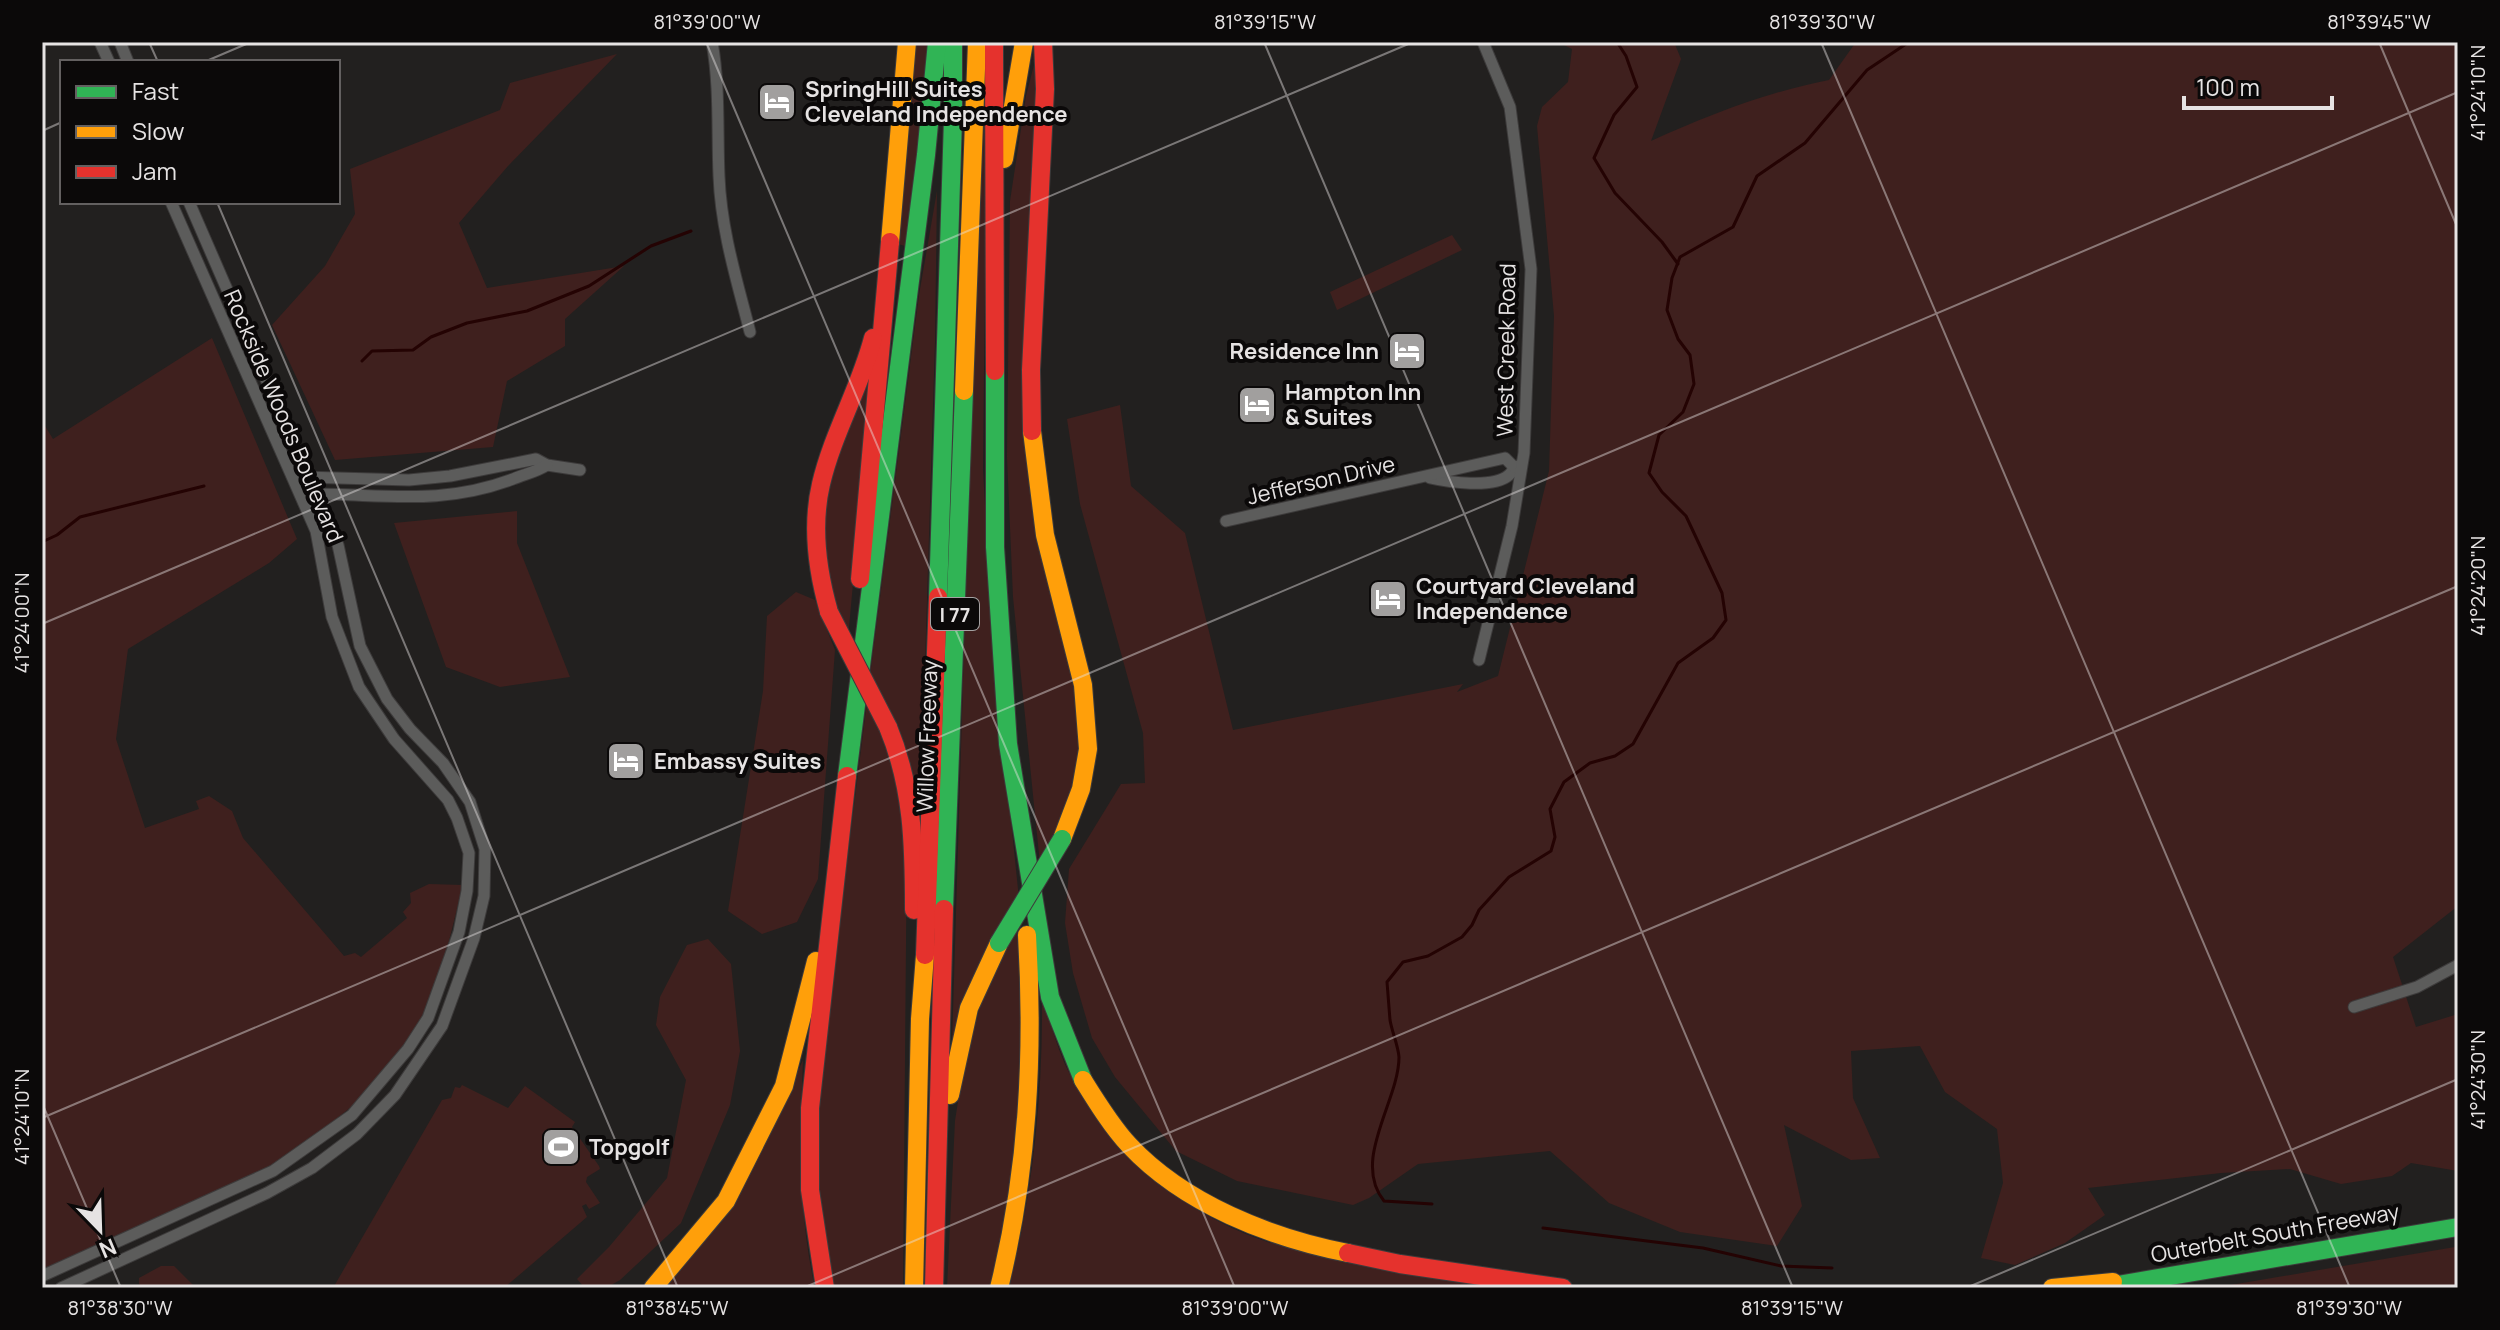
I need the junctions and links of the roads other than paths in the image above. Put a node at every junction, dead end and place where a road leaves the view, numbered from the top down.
1 (712, 42) edge
2 (896, 42) edge
3 (907, 42) edge
4 (937, 42) edge
5 (953, 42) edge
6 (977, 42) edge
7 (994, 42) edge
8 (1024, 42) edge
9 (1043, 42) edge
10 (1483, 42) edge
11 (897, 135) junction
12 (172, 204) edge
13 (190, 204) edge
14 (995, 267) junction
15 (886, 271) junction
16 (750, 332) dead end
17 (547, 465) junction
18 (1518, 466) junction
19 (580, 470) dead end
20 (478, 471) junction
21 (308, 476) junction
22 (1425, 477) junction
23 (293, 478) junction
24 (483, 490) junction
25 (299, 494) junction
26 (316, 494) junction
27 (1226, 521) dead end
28 (1479, 660) dead end
29 (854, 715) junction
30 (1019, 801) junction
31 (831, 903) junction
32 (461, 922) junction
33 (477, 926) junction
34 (2458, 965) edge
35 (2354, 1007) dead end
36 (920, 1019) junction
37 (938, 1187) junction
38 (2458, 1227) edge
39 (42, 1276) edge
40 (2160, 1277) junction
41 (61, 1288) edge
42 (653, 1288) edge
43 (825, 1288) edge
44 (914, 1288) edge
45 (934, 1288) edge
46 (999, 1288) edge
47 (1563, 1288) edge
48 (2052, 1288) edge
49 (2100, 1288) edge

1 - 16 street
2 - 11 highway
3 - 11 highway
4 - 29 highway
5 - 36 highway, Willow Freeway / I 77
6 - 37 highway, Willow Freeway / I 77
7 - 14 highway
8 - 14 highway
9 - 37 highway, bridge
10 - 18 street, West Creek Road
11 - 15 highway
12 - 23 street, Rockside Woods Boulevard
13 - 21 street, Rockside Woods Boulevard
14 - 30 highway
15 - 29 highway
15 - 36 highway, bridge
17 - 19 street
17 - 20 street
17 - 24 street
18 - 22 street, Jefferson Drive
18 - 22 street, Jefferson Drive
18 - 28 street, West Creek Road
20 - 21 street
20 - 24 street
21 - 23 street
21 - 26 street, Rockside Woods Boulevard
22 - 27 street, Jefferson Drive
23 - 25 street, Rockside Woods Boulevard
24 - 26 street
25 - 26 street
25 - 32 street, Rockside Woods Boulevard
26 - 33 street, Rockside Woods Boulevard
29 - 31 highway
30 - 46 highway
30 - 47 highway
31 - 42 highway
31 - 43 highway
32 - 33 street
32 - 39 street
33 - 41 street, Rockside Woods Boulevard
34 - 35 street
36 - 44 highway, Willow Freeway / I 77
37 - 45 highway, Willow Freeway / I 77
38 - 40 highway, Outerbelt South Freeway
40 - 48 highway
40 - 49 highway, Outerbelt South Freeway

